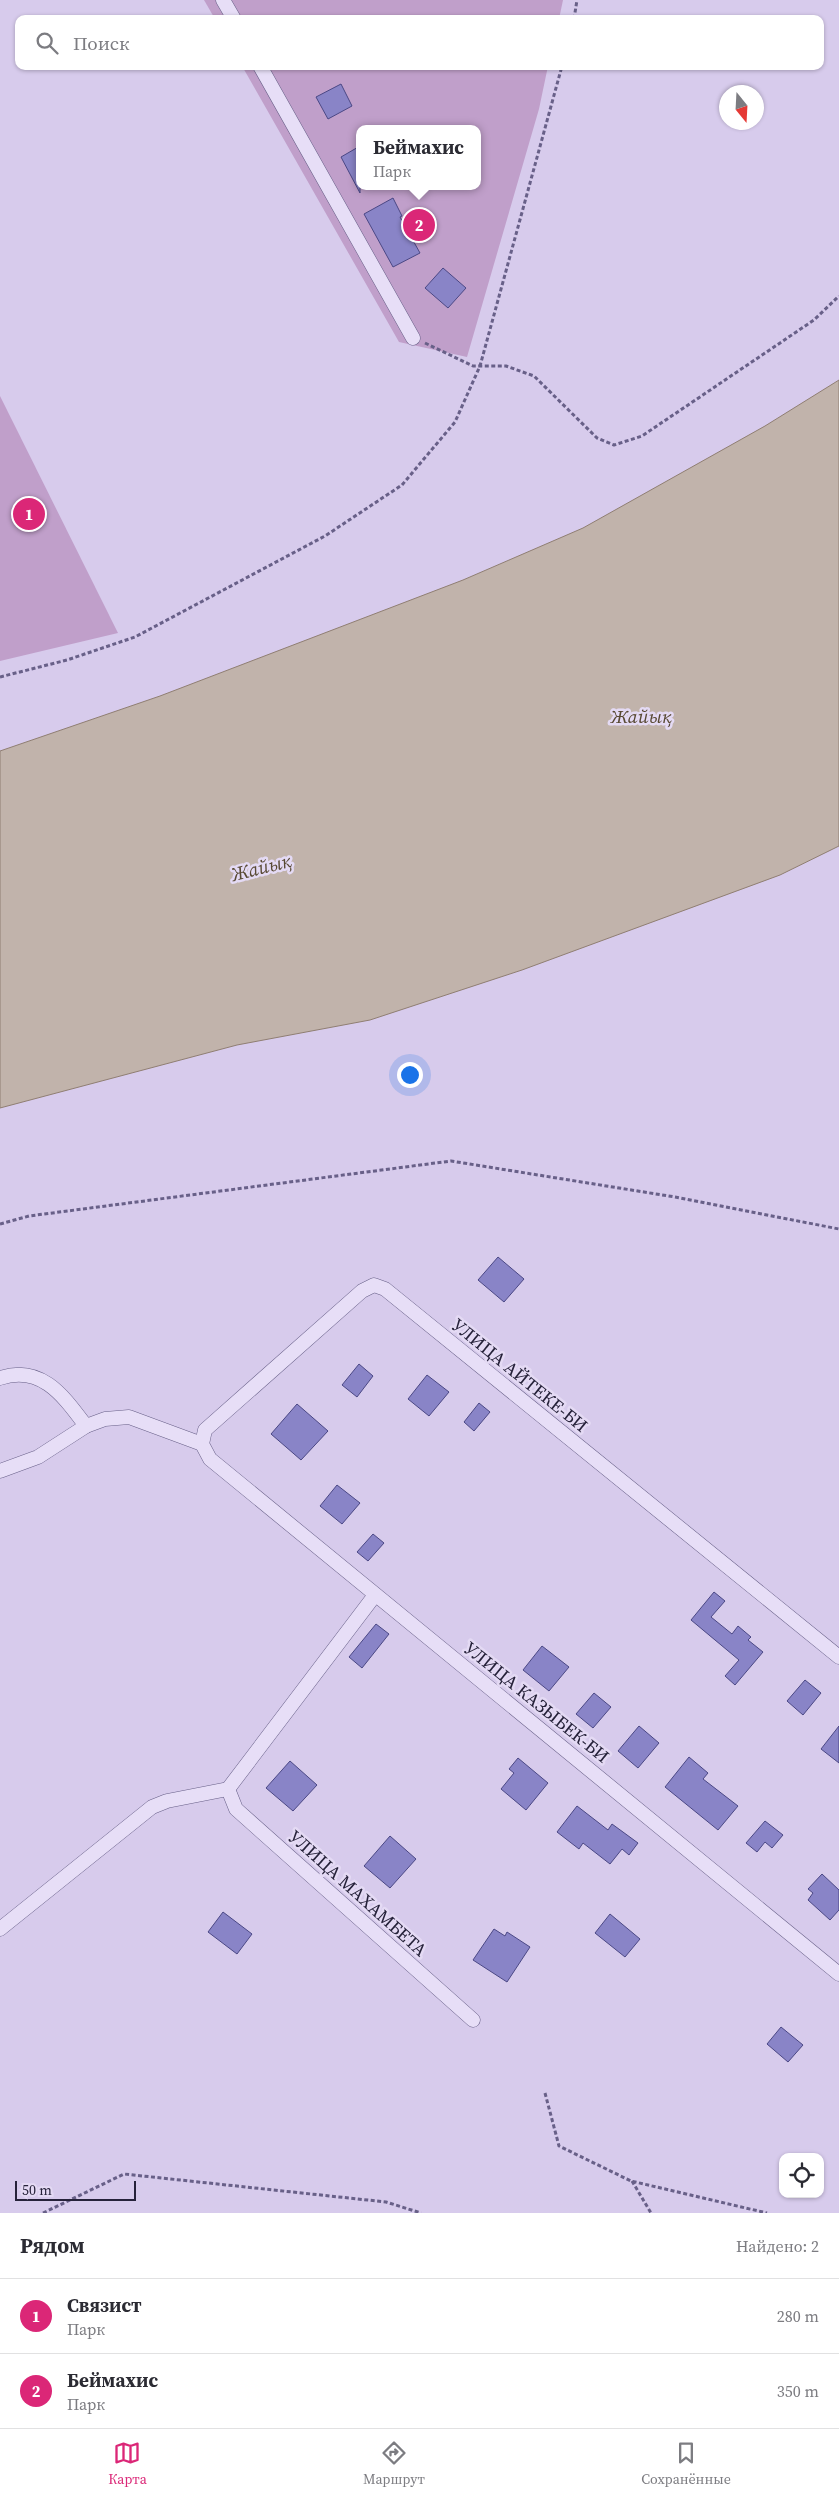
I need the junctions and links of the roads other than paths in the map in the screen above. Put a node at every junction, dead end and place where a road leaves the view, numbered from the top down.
1 (223, 0) edge
2 (232, 15) edge
3 (262, 70) edge
4 (413, 338) road end
5 (0, 1378) edge
6 (86, 1426) junction
7 (202, 1444) junction
8 (0, 1471) edge
9 (375, 1595) junction
10 (839, 1657) edge
11 (228, 1789) junction
12 (0, 1929) edge
13 (839, 1974) edge
14 (472, 2020) dead end

1 - 2 street
3 - 4 street
5 - 6 street
6 - 7 street
6 - 8 street
7 - 9 street, УЛИЦА КАЗЫБЕК-БИ
7 - 10 street, УЛИЦА АЙТЕКЕ-БИ
9 - 11 street
9 - 13 street, УЛИЦА КАЗЫБЕК-БИ
11 - 12 street
11 - 14 street, УЛИЦА МАХАМБЕТА

